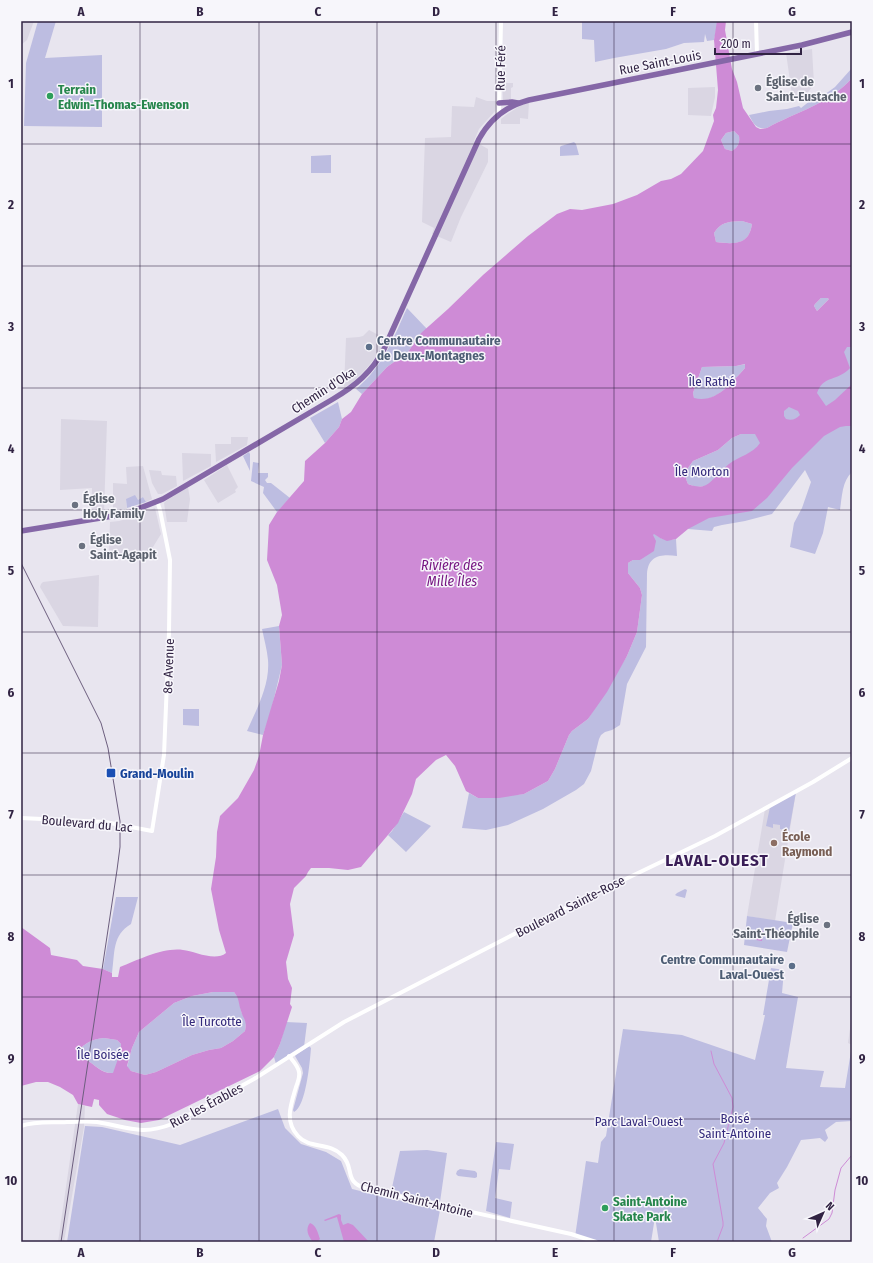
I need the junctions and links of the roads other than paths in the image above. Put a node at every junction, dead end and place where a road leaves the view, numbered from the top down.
1 (501, 21) edge
2 (756, 21) edge
3 (852, 32) edge
4 (757, 54) junction
5 (499, 103) junction
6 (518, 103) junction
7 (499, 114) junction
8 (157, 501) junction
9 (21, 531) edge
10 (852, 758) edge
11 (21, 818) edge
12 (152, 831) joint
13 (289, 1056) junction
14 (21, 1126) edge
15 (596, 1242) edge

1 - 5 street, Rue Féré
2 - 4 street
3 - 4 main road, Rue Saint-Louis
4 - 6 main road, Rue Saint-Louis
5 - 6 main road
5 - 7 street, Rue Féré
6 - 7 main road, Rue Saint-Louis
7 - 8 main road, Chemin d'Oka
8 - 9 main road, Chemin d'Oka
8 - 12 street, 8e Avenue
10 - 13 street, Boulevard Sainte-Rose
11 - 12 street, Boulevard du Lac
13 - 14 street, Rue les Érables
13 - 15 street, Chemin Saint-Antoine

